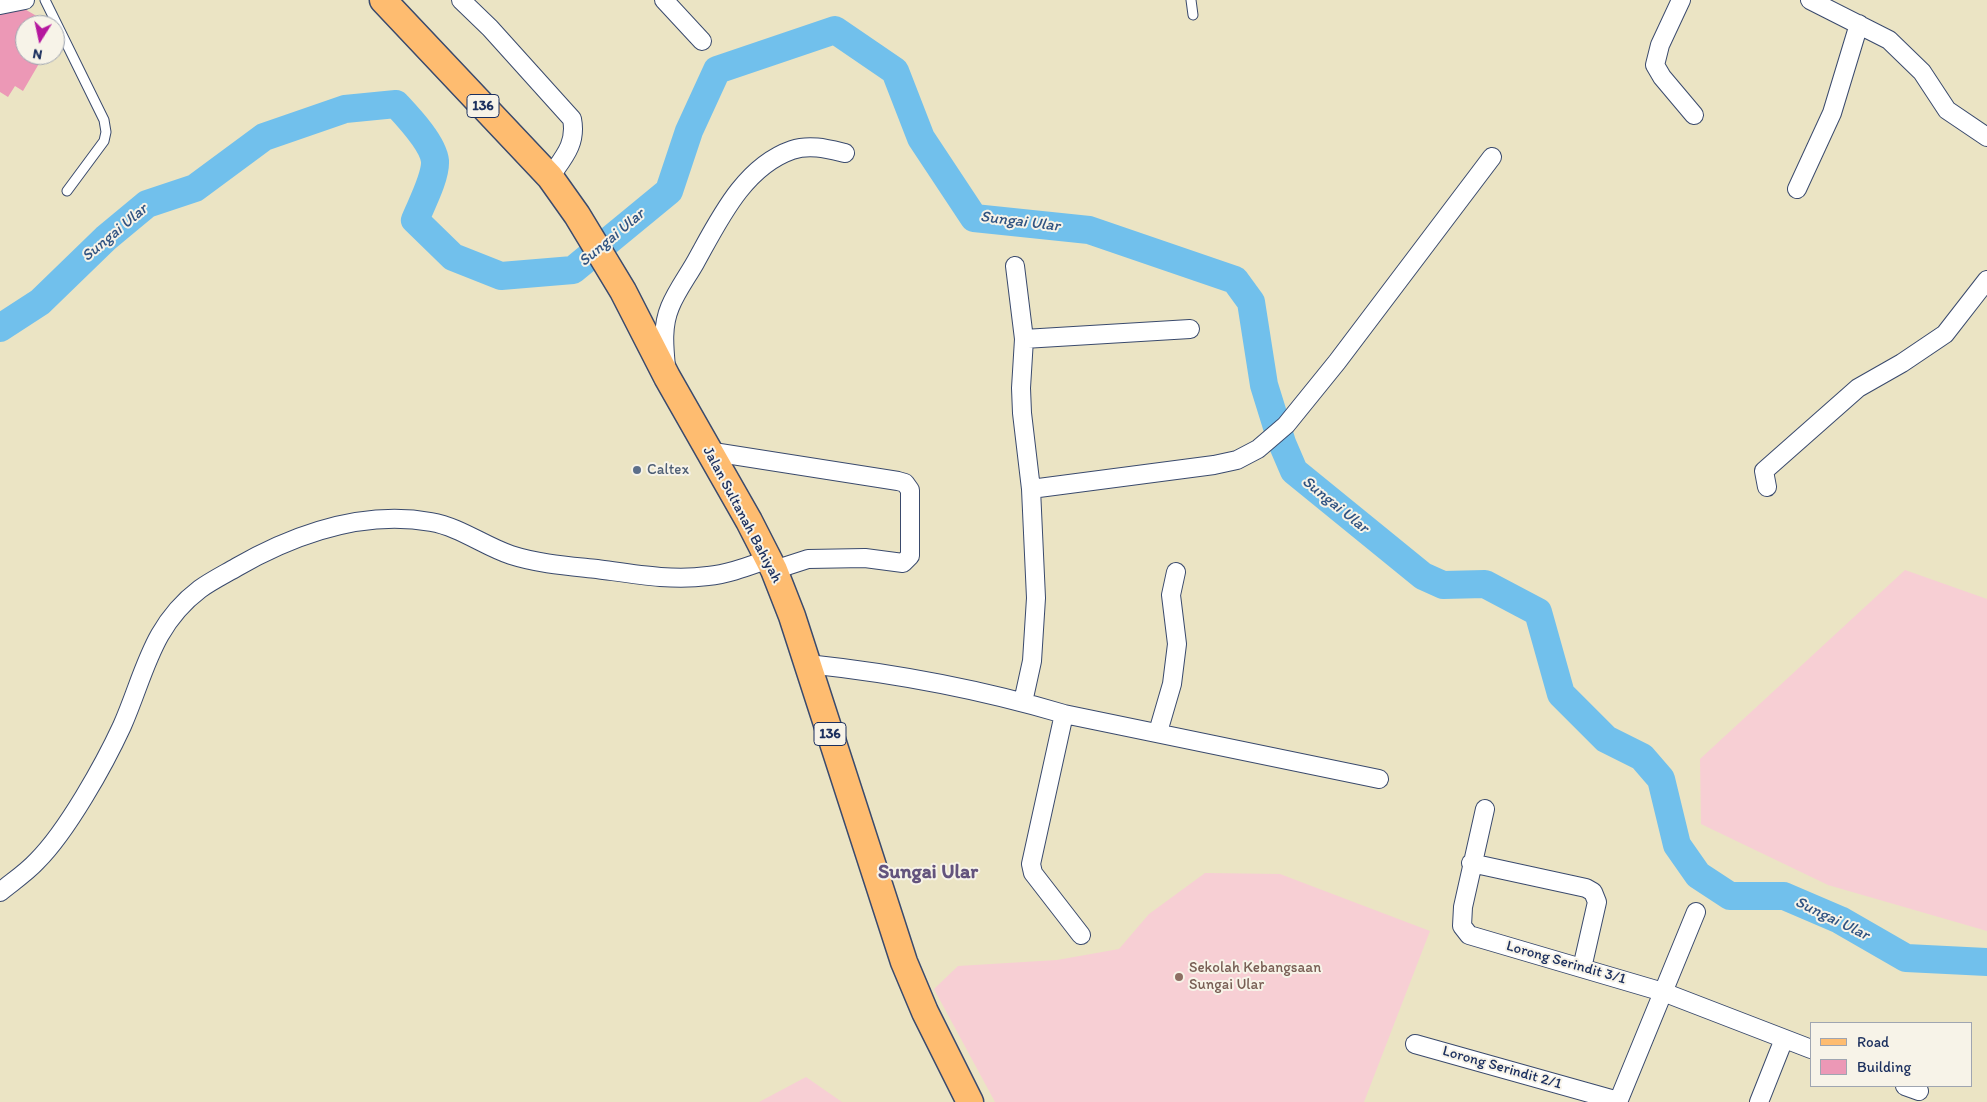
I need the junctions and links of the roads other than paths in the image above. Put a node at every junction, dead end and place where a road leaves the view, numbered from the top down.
1 (25, 0) edge
2 (45, 0) edge
3 (664, 0) edge
4 (1191, 0) edge
5 (1681, 0) edge
6 (1810, 0) edge
7 (387, 1) edge
8 (469, 3) edge
9 (0, 5) edge
10 (1192, 15) dead end
11 (1859, 24) junction
12 (702, 41) dead end
13 (1694, 115) dead end
14 (1987, 137) edge
15 (845, 153) dead end
16 (1492, 157) dead end
17 (550, 177) junction
18 (1797, 188) dead end
19 (67, 191) dead end
20 (1016, 266) dead end
21 (1987, 280) edge
22 (1190, 329) dead end
23 (1024, 339) junction
24 (666, 377) junction
25 (707, 451) junction
26 (1767, 487) dead end
27 (1031, 489) junction
28 (772, 564) junction
29 (1176, 572) dead end
30 (808, 664) junction
31 (1023, 702) junction
32 (1064, 714) junction
33 (1158, 732) junction
34 (1379, 779) dead end
35 (1485, 809) dead end
36 (1471, 863) junction
37 (0, 892) edge
38 (1696, 912) dead end
39 (1081, 935) dead end
40 (1582, 968) junction
41 (1663, 992) junction
42 (1784, 1039) junction
43 (1415, 1044) dead end
44 (1810, 1049) edge
45 (970, 1102) edge
46 (1618, 1102) edge
47 (1759, 1102) edge

1 - 9 street
2 - 19 lane
3 - 12 street
4 - 10 lane
5 - 13 street
6 - 11 street
7 - 17 main road, Jalan Sultanah Bahiyah / 136
8 - 17 street
11 - 14 street
11 - 18 street
15 - 24 street
16 - 27 street
17 - 24 main road, Jalan Sultanah Bahiyah / 136
20 - 23 street
21 - 26 street
22 - 23 street
23 - 27 street
24 - 25 main road, Jalan Sultanah Bahiyah / 136
25 - 28 main road, Jalan Sultanah Bahiyah / 136
25 - 28 street
27 - 31 street
28 - 30 main road, Jalan Sultanah Bahiyah / 136
28 - 37 street
29 - 33 street
30 - 31 street
30 - 45 main road, Jalan Sultanah Bahiyah / 136
31 - 32 street
32 - 33 street
32 - 39 street
33 - 34 street
35 - 36 street
36 - 40 street, Lorong Serindit 3/1
36 - 40 street
38 - 41 street
40 - 41 street, Lorong Serindit 3/1
41 - 42 street, Lorong Serindit 3/1
41 - 46 street
42 - 44 street, Lorong Serindit 3/1
42 - 47 street
43 - 46 street, Lorong Serindit 2/1

